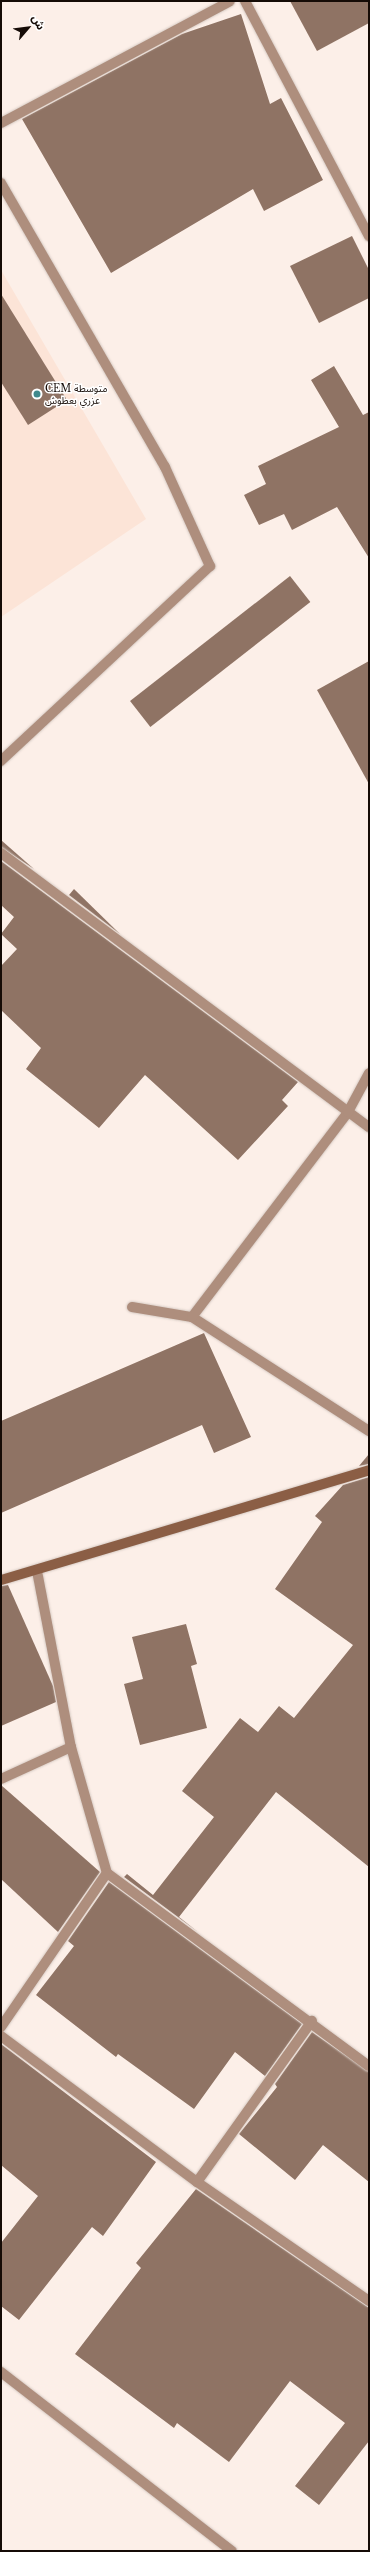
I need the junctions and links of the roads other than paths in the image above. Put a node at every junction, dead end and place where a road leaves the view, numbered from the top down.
1 (230, 1) edge
2 (245, 1) edge
3 (1, 123) edge
4 (1, 183) edge
5 (369, 236) edge
6 (1, 761) edge
7 (1, 853) edge
8 (369, 1073) edge
9 (348, 1112) junction
10 (369, 1127) edge
11 (132, 1307) dead end
12 (192, 1317) junction
13 (369, 1431) edge
14 (369, 1470) edge
15 (37, 1571) junction
16 (1, 1580) edge
17 (71, 1747) junction
18 (1, 1779) edge
19 (107, 1873) junction
20 (312, 2021) junction
21 (1, 2027) edge
22 (1, 2036) edge
23 (369, 2066) edge
24 (198, 2182) junction
25 (369, 2302) edge
26 (1, 2372) edge
27 (232, 2551) edge

1 - 3 street
2 - 5 street
4 - 6 street
7 - 9 street
8 - 9 street
9 - 10 street
9 - 12 street
11 - 12 street
12 - 13 street
14 - 15 street
15 - 16 street
15 - 17 street
17 - 18 street
17 - 19 street
19 - 20 street
19 - 21 street
20 - 23 street
20 - 24 street
22 - 24 street
24 - 25 street
26 - 27 street

